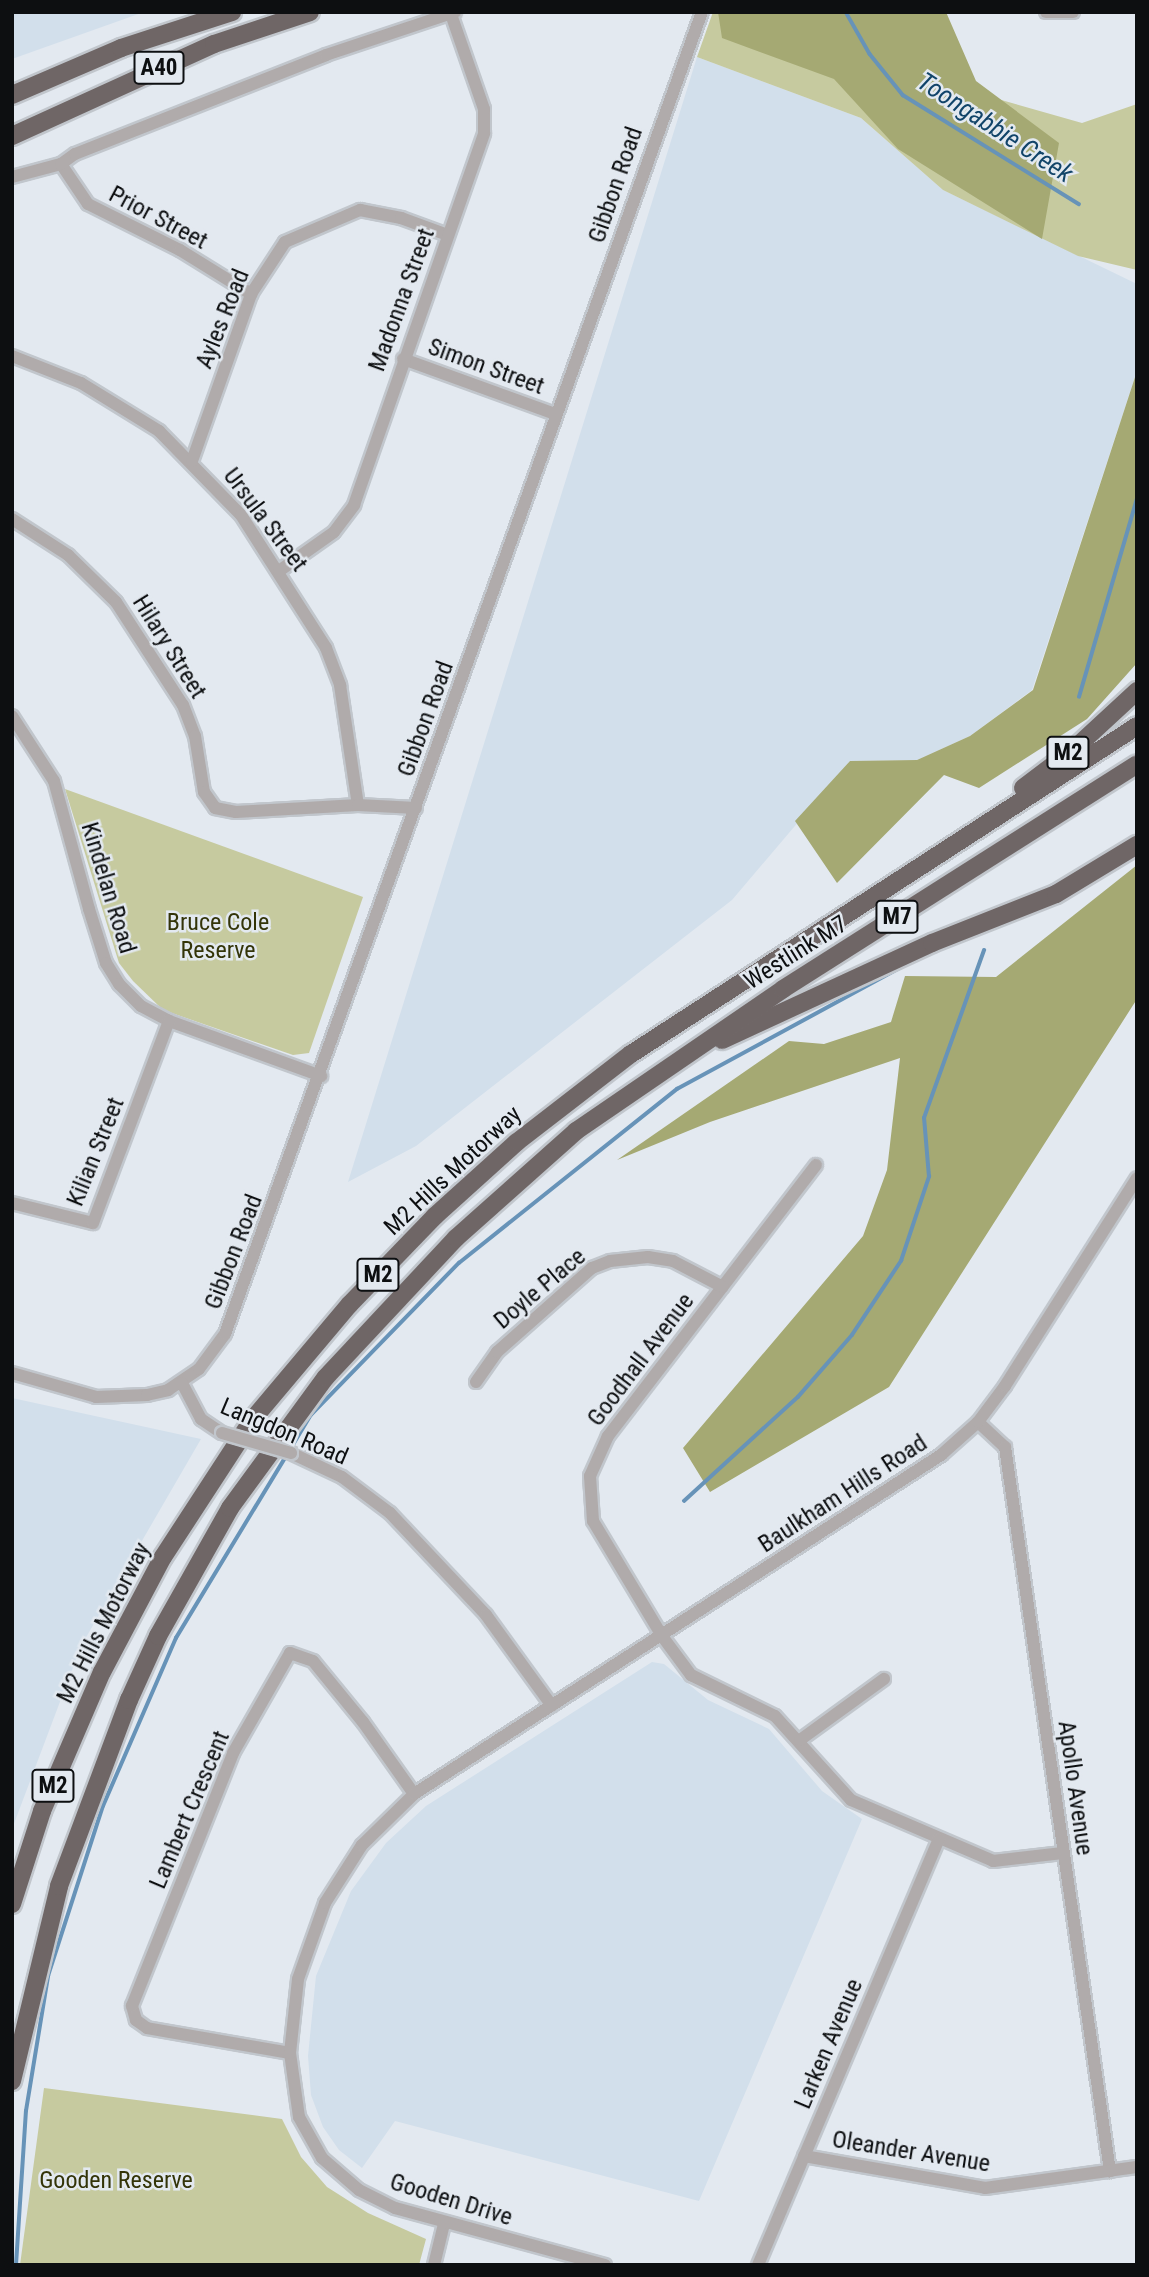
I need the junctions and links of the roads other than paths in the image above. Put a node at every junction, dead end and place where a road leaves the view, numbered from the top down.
1 (232, 12) edge
2 (310, 12) edge
3 (694, 12) edge
4 (702, 12) edge
5 (1046, 12) edge
6 (1073, 12) edge
7 (453, 13) edge
8 (685, 55) junction
9 (12, 95) edge
10 (12, 136) edge
11 (61, 164) junction
12 (12, 177) edge
13 (448, 235) junction
14 (250, 294) junction
15 (12, 356) edge
16 (402, 359) junction
17 (555, 415) junction
18 (192, 461) junction
19 (12, 519) edge
20 (279, 571) junction
21 (1137, 691) edge
22 (12, 716) edge
23 (1137, 726) edge
24 (1137, 764) edge
25 (358, 806) junction
26 (416, 808) junction
27 (1000, 814) junction
28 (1137, 845) edge
29 (169, 1021) junction
30 (658, 1071) junction
31 (321, 1076) junction
32 (816, 1165) dead end
33 (1137, 1179) edge
34 (12, 1203) edge
35 (723, 1286) junction
36 (12, 1373) edge
37 (182, 1382) junction
38 (476, 1382) dead end
39 (978, 1422) junction
40 (662, 1636) junction
41 (884, 1679) dead end
42 (552, 1706) junction
43 (800, 1741) junction
44 (414, 1794) junction
45 (939, 1839) junction
46 (1063, 1853) junction
47 (12, 1904) edge
48 (290, 2053) junction
49 (12, 2081) edge
50 (804, 2156) junction
51 (1137, 2167) edge
52 (1110, 2171) junction
53 (444, 2224) junction
54 (434, 2265) edge
55 (605, 2265) edge
56 (758, 2265) edge

1 - 9 highway, A40
2 - 10 highway, A40
3 - 8 street, Gibbon Road
4 - 8 street, Gibbon Road
5 - 6 street
7 - 11 street
7 - 13 street, Madonna Street
8 - 17 street, Gibbon Road
11 - 12 street
11 - 14 street, Prior Street
13 - 14 street, Ayles Road
13 - 16 street, Madonna Street
14 - 18 street, Ayles Road
15 - 18 street, Ursula Street
16 - 17 street, Simon Street
16 - 20 street, Madonna Street
17 - 26 street, Gibbon Road
18 - 20 street, Ursula Street
19 - 25 street, Hilary Street
20 - 25 street, Ursula Street
21 - 27 highway, M2
22 - 29 street, Kindelan Road
23 - 27 highway
24 - 30 highway, Westlink M7 / M7
25 - 26 street, Hilary Street
26 - 31 street, Gibbon Road
27 - 47 highway, M2 Hills Motorway / M2
28 - 30 highway, M2
29 - 31 street, Kindelan Road
29 - 34 street, Kilian Street
30 - 49 highway, M2 Hills Motorway / M2
31 - 37 street, Gibbon Road
32 - 35 street, Goodhall Avenue
33 - 39 street, Baulkham Hills Road
35 - 38 street, Doyle Place
35 - 40 street, Goodhall Avenue
36 - 37 street
37 - 42 street, Langdon Road, bridge
39 - 40 street, Baulkham Hills Road
39 - 46 street, Apollo Avenue
40 - 42 street, Baulkham Hills Road
40 - 43 street, Goodhall Avenue
41 - 43 street
42 - 44 street, Gooden Drive
43 - 45 street, Goodhall Avenue
44 - 48 street, Gooden Drive
44 - 48 street, Lambert Crescent
45 - 46 street, Goodhall Avenue
45 - 50 street, Larken Avenue
46 - 52 street, Apollo Avenue
48 - 53 street, Gooden Drive
50 - 52 street, Oleander Avenue
50 - 56 street, Larken Avenue
51 - 52 street, Oleander Avenue
53 - 54 street
53 - 55 street, Gooden Drive

